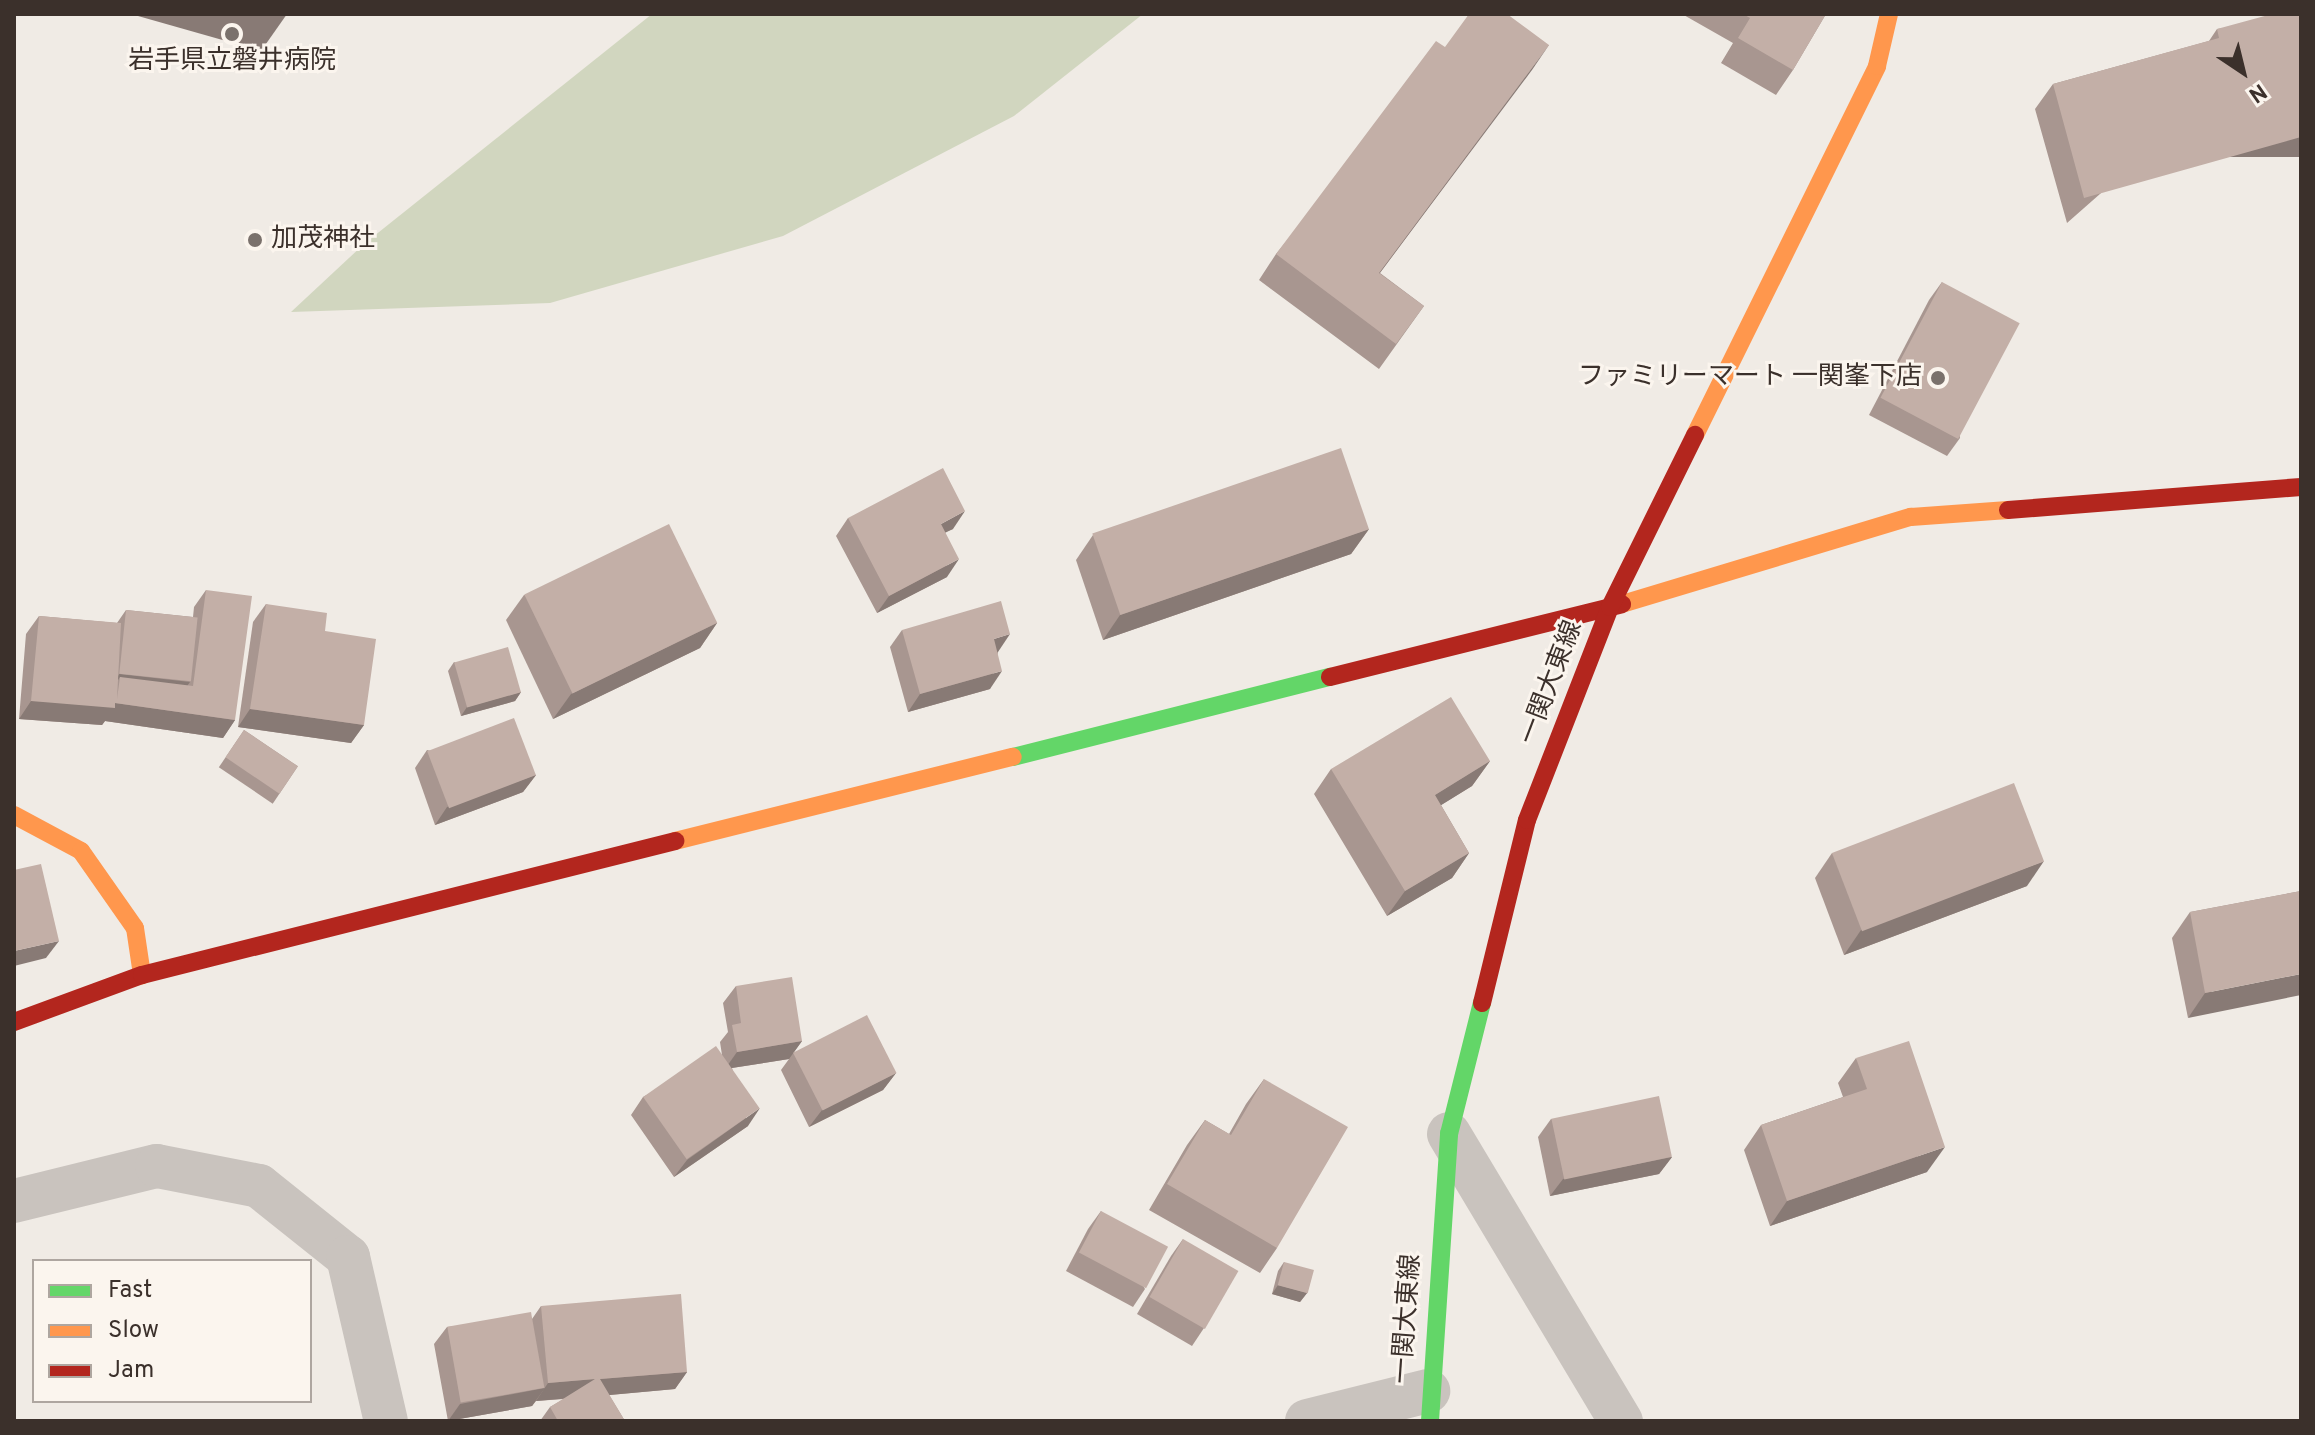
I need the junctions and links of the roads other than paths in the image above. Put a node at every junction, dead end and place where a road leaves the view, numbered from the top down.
1 (1889, 14) edge
2 (2301, 487) edge
3 (1610, 607) junction
4 (14, 815) edge
5 (142, 975) junction
6 (14, 1022) edge
7 (1449, 1134) junction
8 (14, 1201) edge
9 (1429, 1406) edge
10 (386, 1421) edge
11 (1307, 1421) edge
12 (1621, 1421) edge

1 - 3 street, 一関大東線
2 - 3 street
3 - 5 street
3 - 7 street, 一関大東線
4 - 5 street
5 - 6 street
7 - 9 street, 一関大東線
7 - 12 street
8 - 10 street
9 - 11 street

